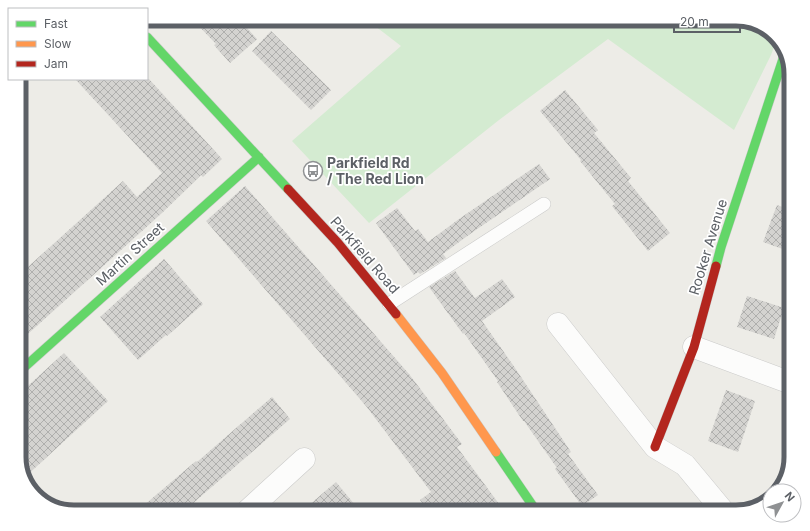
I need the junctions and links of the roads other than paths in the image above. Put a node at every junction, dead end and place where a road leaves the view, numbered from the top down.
1 (148, 39) edge
2 (782, 63) edge
3 (259, 157) junction
4 (544, 204) dead end
5 (389, 304) junction
6 (558, 324) dead end
7 (694, 347) junction
8 (26, 366) edge
9 (784, 380) edge
10 (654, 447) junction
11 (304, 459) dead end
12 (254, 505) edge
13 (532, 505) edge
14 (718, 505) edge

1 - 3 street, Parkfield Road
2 - 7 street, Rooker Avenue
3 - 5 street, Parkfield Road
3 - 8 street, Martin Street
4 - 5 lane
5 - 13 street, Parkfield Road
6 - 10 street
7 - 9 street
7 - 10 street, Rooker Avenue
10 - 14 street
11 - 12 street

